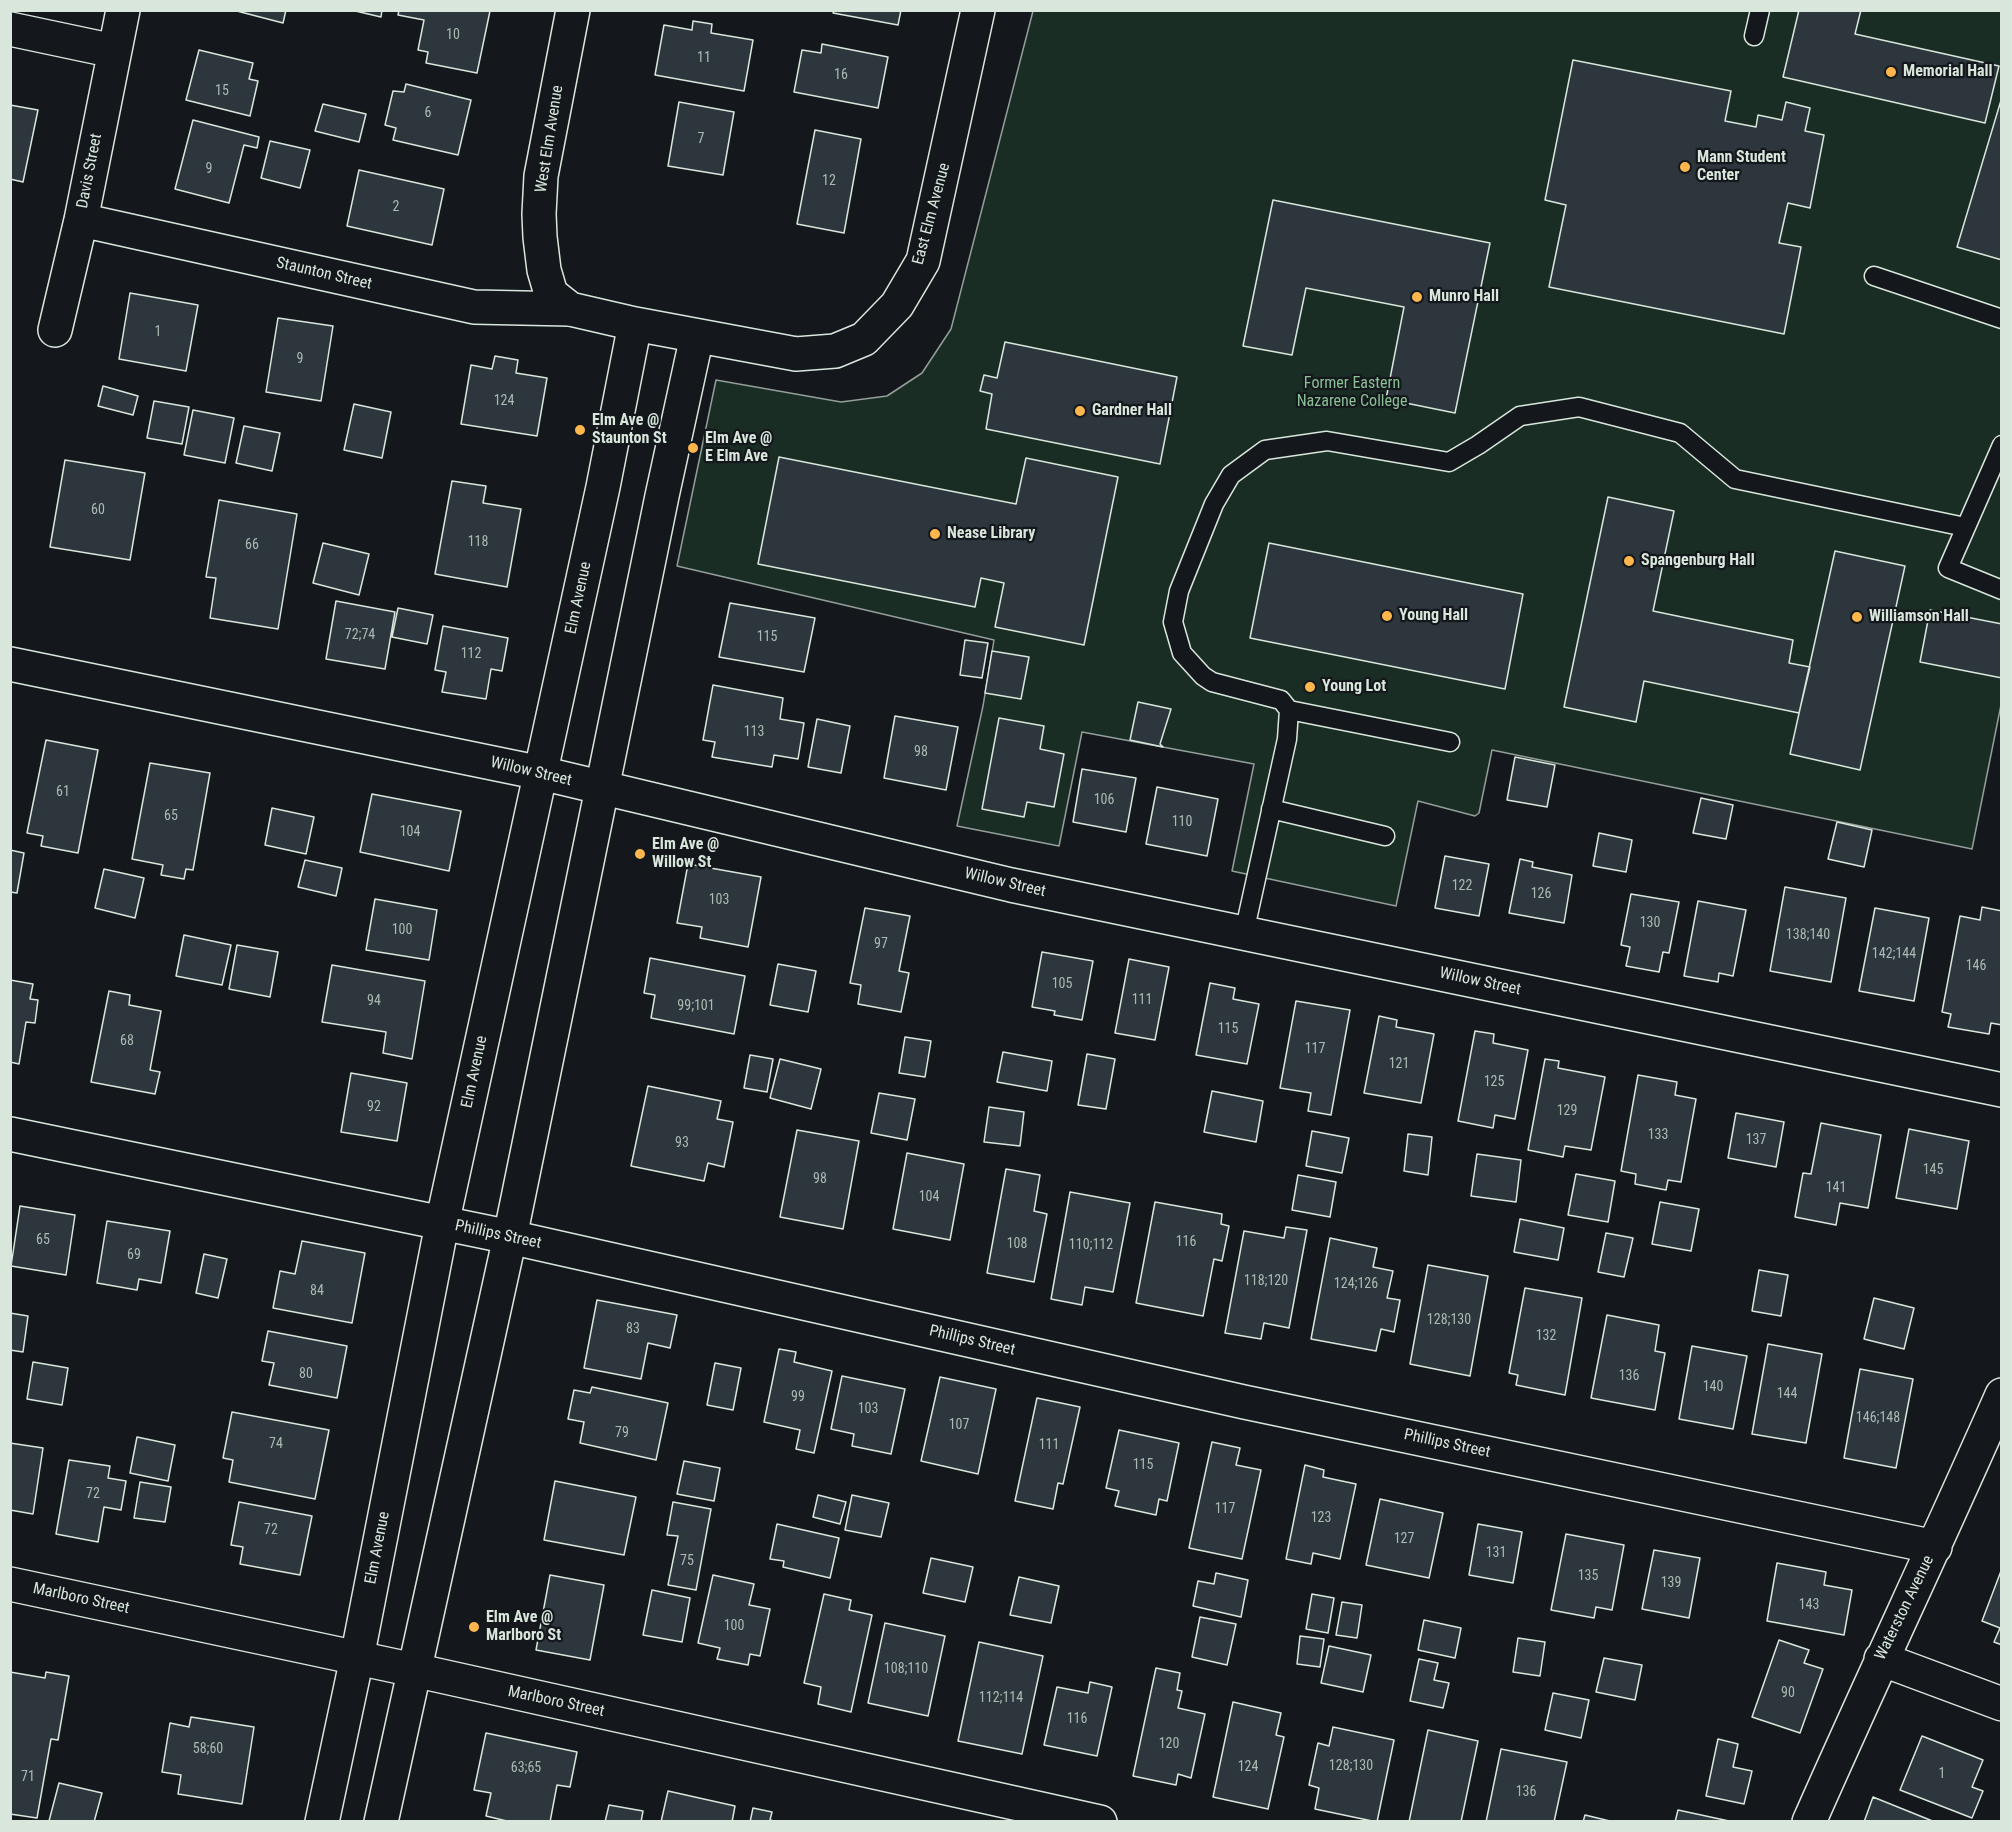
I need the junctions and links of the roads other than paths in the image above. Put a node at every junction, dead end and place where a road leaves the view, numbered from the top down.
1 (123, 10) edge
2 (573, 10) edge
3 (978, 10) edge
4 (1760, 10) edge
5 (10, 29) edge
6 (1754, 36) dead end
7 (114, 51) junction
8 (81, 220) junction
9 (1874, 276) dead end
10 (570, 309) junction
11 (2001, 319) edge
12 (635, 324) junction
13 (55, 330) dead end
14 (697, 336) junction
15 (2001, 445) edge
16 (1965, 527) junction
17 (2001, 590) edge
18 (10, 664) edge
19 (1288, 710) junction
20 (1450, 742) dead end
21 (541, 773) junction
22 (602, 789) junction
23 (1271, 809) junction
24 (1385, 837) dead end
25 (1244, 933) junction
26 (2001, 1090) edge
27 (10, 1134) edge
28 (442, 1224) junction
29 (510, 1237) junction
30 (2001, 1395) edge
31 (1935, 1547) junction
32 (10, 1584) edge
33 (357, 1658) junction
34 (1881, 1659) junction
35 (414, 1670) junction
36 (2001, 1704) edge
37 (322, 1821) edge
38 (381, 1821) edge
39 (1100, 1821) edge
40 (1809, 1821) edge

1 - 7 street, Davis Street
2 - 10 street, West Elm Avenue
3 - 14 street, East Elm Avenue
4 - 6 lane
5 - 7 street
7 - 8 street, Davis Street
8 - 10 street, Staunton Street
8 - 13 street, Davis Street
9 - 11 lane
10 - 12 street
12 - 14 street
12 - 21 street, Elm Avenue
14 - 22 street
15 - 16 lane
16 - 17 lane
16 - 19 lane
18 - 21 street, Willow Street
19 - 20 lane
19 - 23 lane
21 - 22 street, Willow Street
21 - 28 street, Elm Avenue
22 - 25 street, Willow Street
22 - 29 street
23 - 24 lane
23 - 25 lane
25 - 26 street, Willow Street
27 - 28 street, Phillips Street
28 - 29 street, Phillips Street
28 - 33 street, Elm Avenue
29 - 31 street, Phillips Street
29 - 35 street
30 - 31 street, Waterston Avenue
31 - 34 street, Waterston Avenue
32 - 33 street, Marlboro Street
33 - 35 street, Marlboro Street
33 - 37 street, Elm Avenue
34 - 36 street
34 - 40 street, Waterston Avenue
35 - 38 street
35 - 39 street, Marlboro Street

